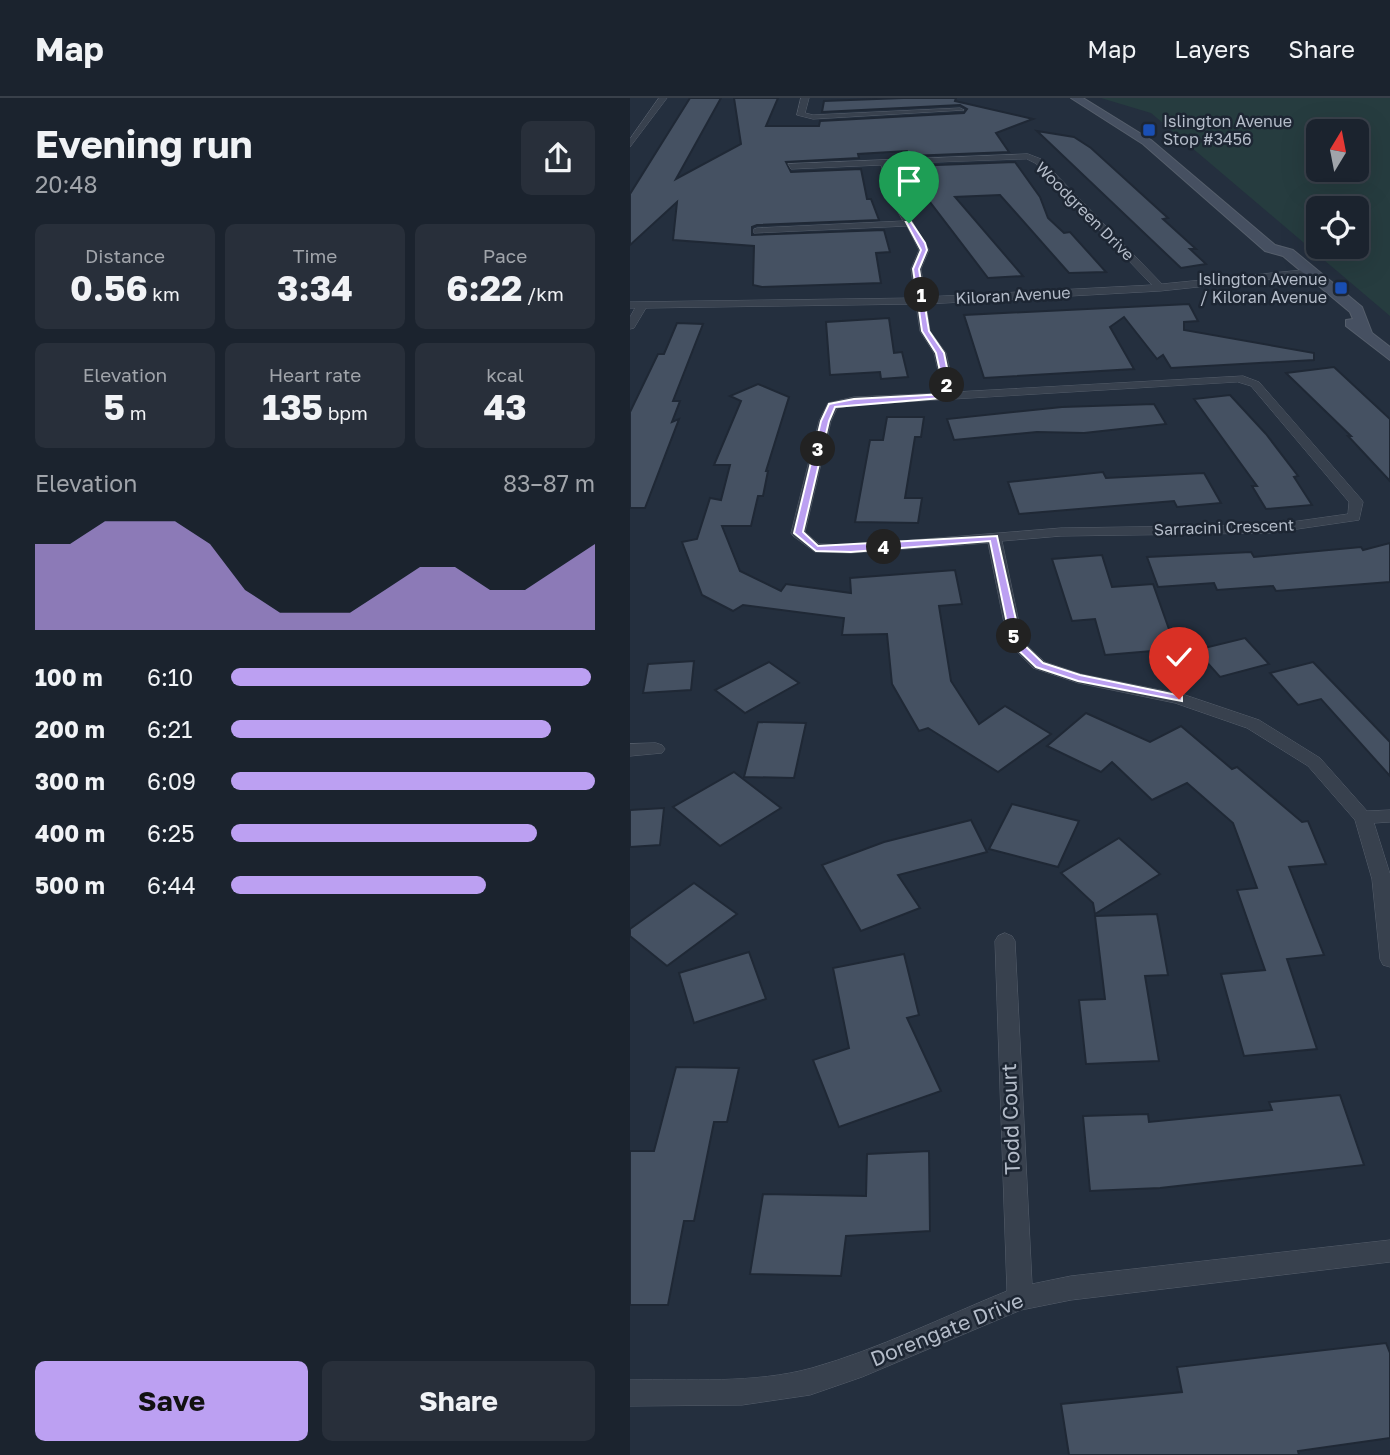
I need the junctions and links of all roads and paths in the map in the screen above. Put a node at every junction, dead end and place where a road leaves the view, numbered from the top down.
1 (663, 98) edge
2 (805, 98) edge
3 (1076, 98) edge
4 (960, 110) dead end
5 (630, 123) edge
6 (646, 123) junction
7 (630, 145) edge
8 (884, 162) junction
9 (791, 166) dead end
10 (909, 223) junction
11 (757, 231) dead end
12 (1270, 248) junction
13 (1312, 272) junction
14 (1290, 275) junction
15 (1160, 288) junction
16 (922, 299) junction
17 (636, 305) edge
18 (630, 326) edge
19 (1365, 332) junction
20 (1390, 355) edge
21 (950, 397) junction
22 (994, 538) junction
23 (656, 749) dead end
24 (630, 750) edge
25 (1390, 816) edge
26 (1363, 818) junction
27 (1004, 941) dead end
28 (1390, 958) edge
29 (1390, 1251) edge
30 (1020, 1298) junction
31 (630, 1393) edge

1 - 6 street
2 - 4 street
3 - 12 main road
5 - 6 street
6 - 7 street
8 - 9 street, Woodgreen Drive
8 - 10 street
8 - 15 street, Woodgreen Drive
10 - 11 street
10 - 16 street
12 - 13 main road
12 - 14 main road
13 - 14 street, Kiloran Avenue
13 - 19 main road
14 - 15 street, Kiloran Avenue
14 - 19 main road
15 - 16 street, Kiloran Avenue
16 - 17 street, Kiloran Avenue
16 - 21 street
17 - 18 street
19 - 20 main road
21 - 22 street
21 - 22 street, Sarracini Crescent
22 - 26 street
23 - 24 street
25 - 26 street
26 - 28 street
27 - 30 street, Todd Court
29 - 30 street, Dorengate Drive
30 - 31 street, Dorengate Drive

